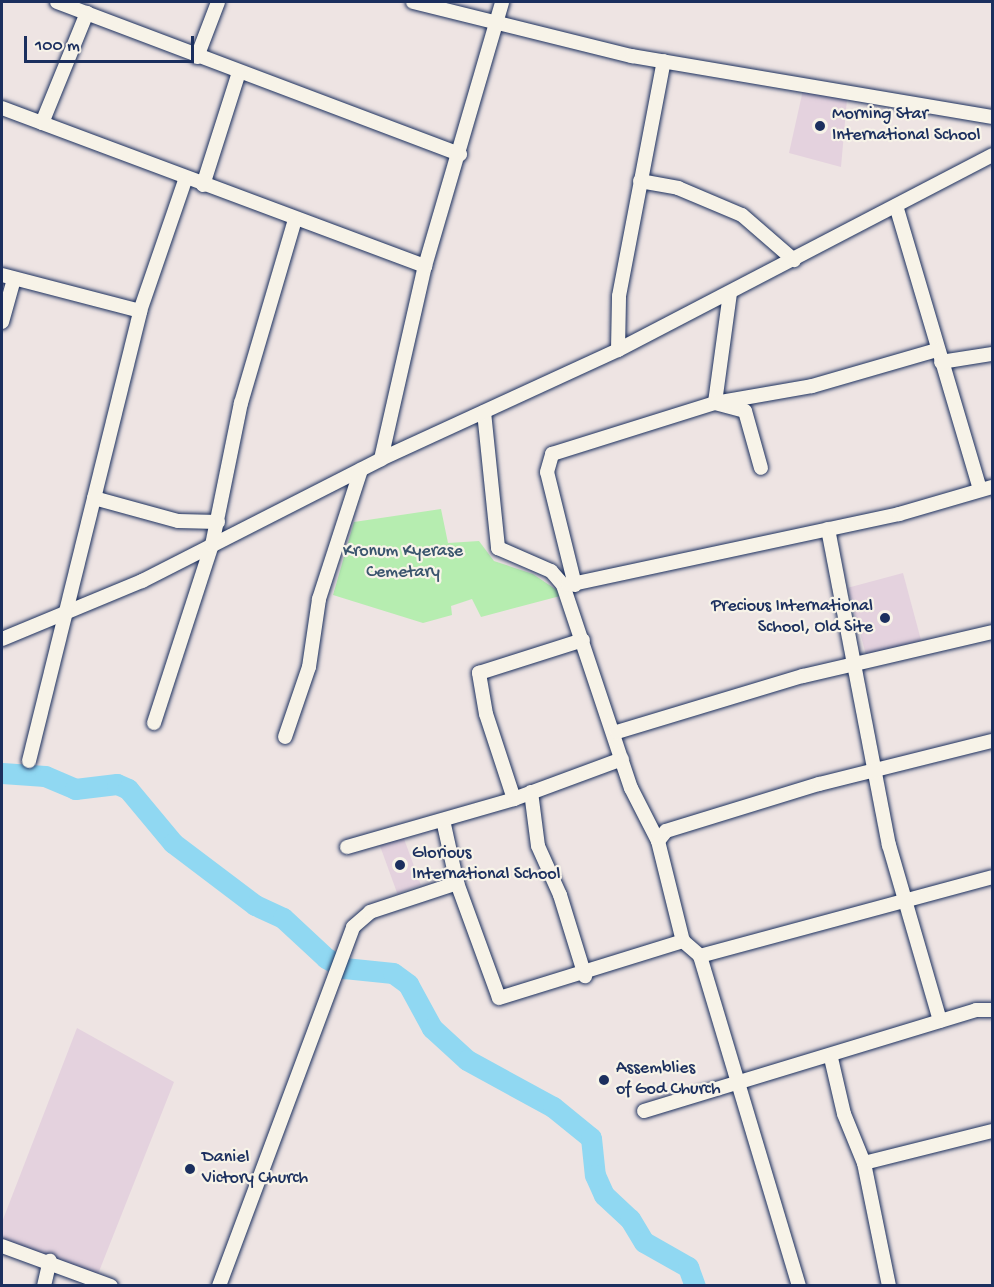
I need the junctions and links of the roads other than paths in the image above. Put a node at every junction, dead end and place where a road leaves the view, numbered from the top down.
1 (57, 2) edge
2 (218, 2) edge
3 (413, 2) edge
4 (502, 2) edge
5 (87, 13) junction
6 (496, 24) junction
7 (197, 57) junction
8 (664, 61) junction
9 (239, 72) junction
10 (2, 108) edge
11 (993, 117) edge
12 (42, 123) junction
13 (460, 154) junction
14 (993, 154) edge
15 (185, 180) junction
16 (640, 181) junction
17 (203, 185) junction
18 (897, 209) junction
19 (295, 220) junction
20 (794, 260) junction
21 (425, 266) junction
22 (8, 277) edge
23 (730, 293) junction
24 (140, 311) junction
25 (2, 322) edge
26 (618, 350) junction
27 (993, 354) edge
28 (939, 356) junction
29 (715, 402) junction
30 (484, 412) junction
31 (381, 459) junction
32 (761, 468) dead end
33 (362, 470) junction
34 (986, 488) edge
35 (94, 498) junction
36 (218, 522) junction
37 (828, 529) junction
38 (212, 545) junction
39 (569, 585) junction
40 (70, 608) junction
41 (993, 632) edge
42 (2, 639) edge
43 (583, 640) junction
44 (858, 665) junction
45 (154, 723) dead end
46 (617, 732) junction
47 (285, 737) dead end
48 (993, 741) edge
49 (622, 759) junction
50 (29, 761) dead end
51 (875, 770) junction
52 (531, 792) junction
53 (514, 799) junction
54 (443, 820) junction
55 (658, 841) junction
56 (347, 847) dead end
57 (993, 877) edge
58 (457, 883) junction
59 (906, 903) junction
60 (683, 941) junction
61 (700, 956) junction
62 (585, 976) junction
63 (992, 1011) edge
64 (940, 1021) junction
65 (831, 1058) junction
66 (740, 1082) junction
67 (644, 1112) dead end
68 (993, 1131) edge
69 (864, 1163) junction
70 (2, 1246) edge
71 (50, 1262) junction
72 (44, 1286) edge
73 (111, 1286) edge
74 (219, 1286) edge
75 (800, 1286) edge
76 (890, 1286) edge

1 - 5 street
2 - 7 street
3 - 6 street
4 - 6 street
5 - 7 street
5 - 12 street
6 - 8 street
6 - 13 street
7 - 9 street
8 - 11 street
8 - 16 street
9 - 13 street
9 - 17 street
10 - 12 street
12 - 15 street
13 - 21 street
14 - 18 street
15 - 17 street
15 - 24 street
16 - 20 street
16 - 26 street
17 - 19 street
18 - 20 street
18 - 28 street
19 - 21 street
19 - 36 street
20 - 23 street
21 - 31 street
22 - 24 street
22 - 25 street
23 - 26 street
23 - 29 street
24 - 35 street
26 - 30 street
27 - 28 street
28 - 29 street
28 - 34 street
29 - 32 street
29 - 39 street
30 - 31 street
30 - 39 street
31 - 33 street
33 - 38 street
33 - 47 street
34 - 37 street
35 - 36 street
35 - 40 street
36 - 38 street
37 - 39 street
37 - 44 street
38 - 40 street
38 - 45 street
39 - 43 street
40 - 42 street
40 - 50 street
41 - 44 street
43 - 46 street
43 - 53 street
44 - 46 street
44 - 51 street
46 - 49 street
48 - 51 street
49 - 52 street
49 - 55 street
51 - 55 street
51 - 59 street
52 - 53 street
52 - 62 street
53 - 54 street
54 - 56 street
54 - 58 street
55 - 60 street
57 - 59 street
58 - 62 street
58 - 74 street
59 - 61 street
59 - 64 street
60 - 61 street
60 - 62 street
61 - 66 street
63 - 64 street
64 - 65 street
65 - 66 street
65 - 69 street
66 - 67 street
66 - 75 street
68 - 69 street
69 - 76 street
70 - 71 street
71 - 72 street
71 - 73 street

